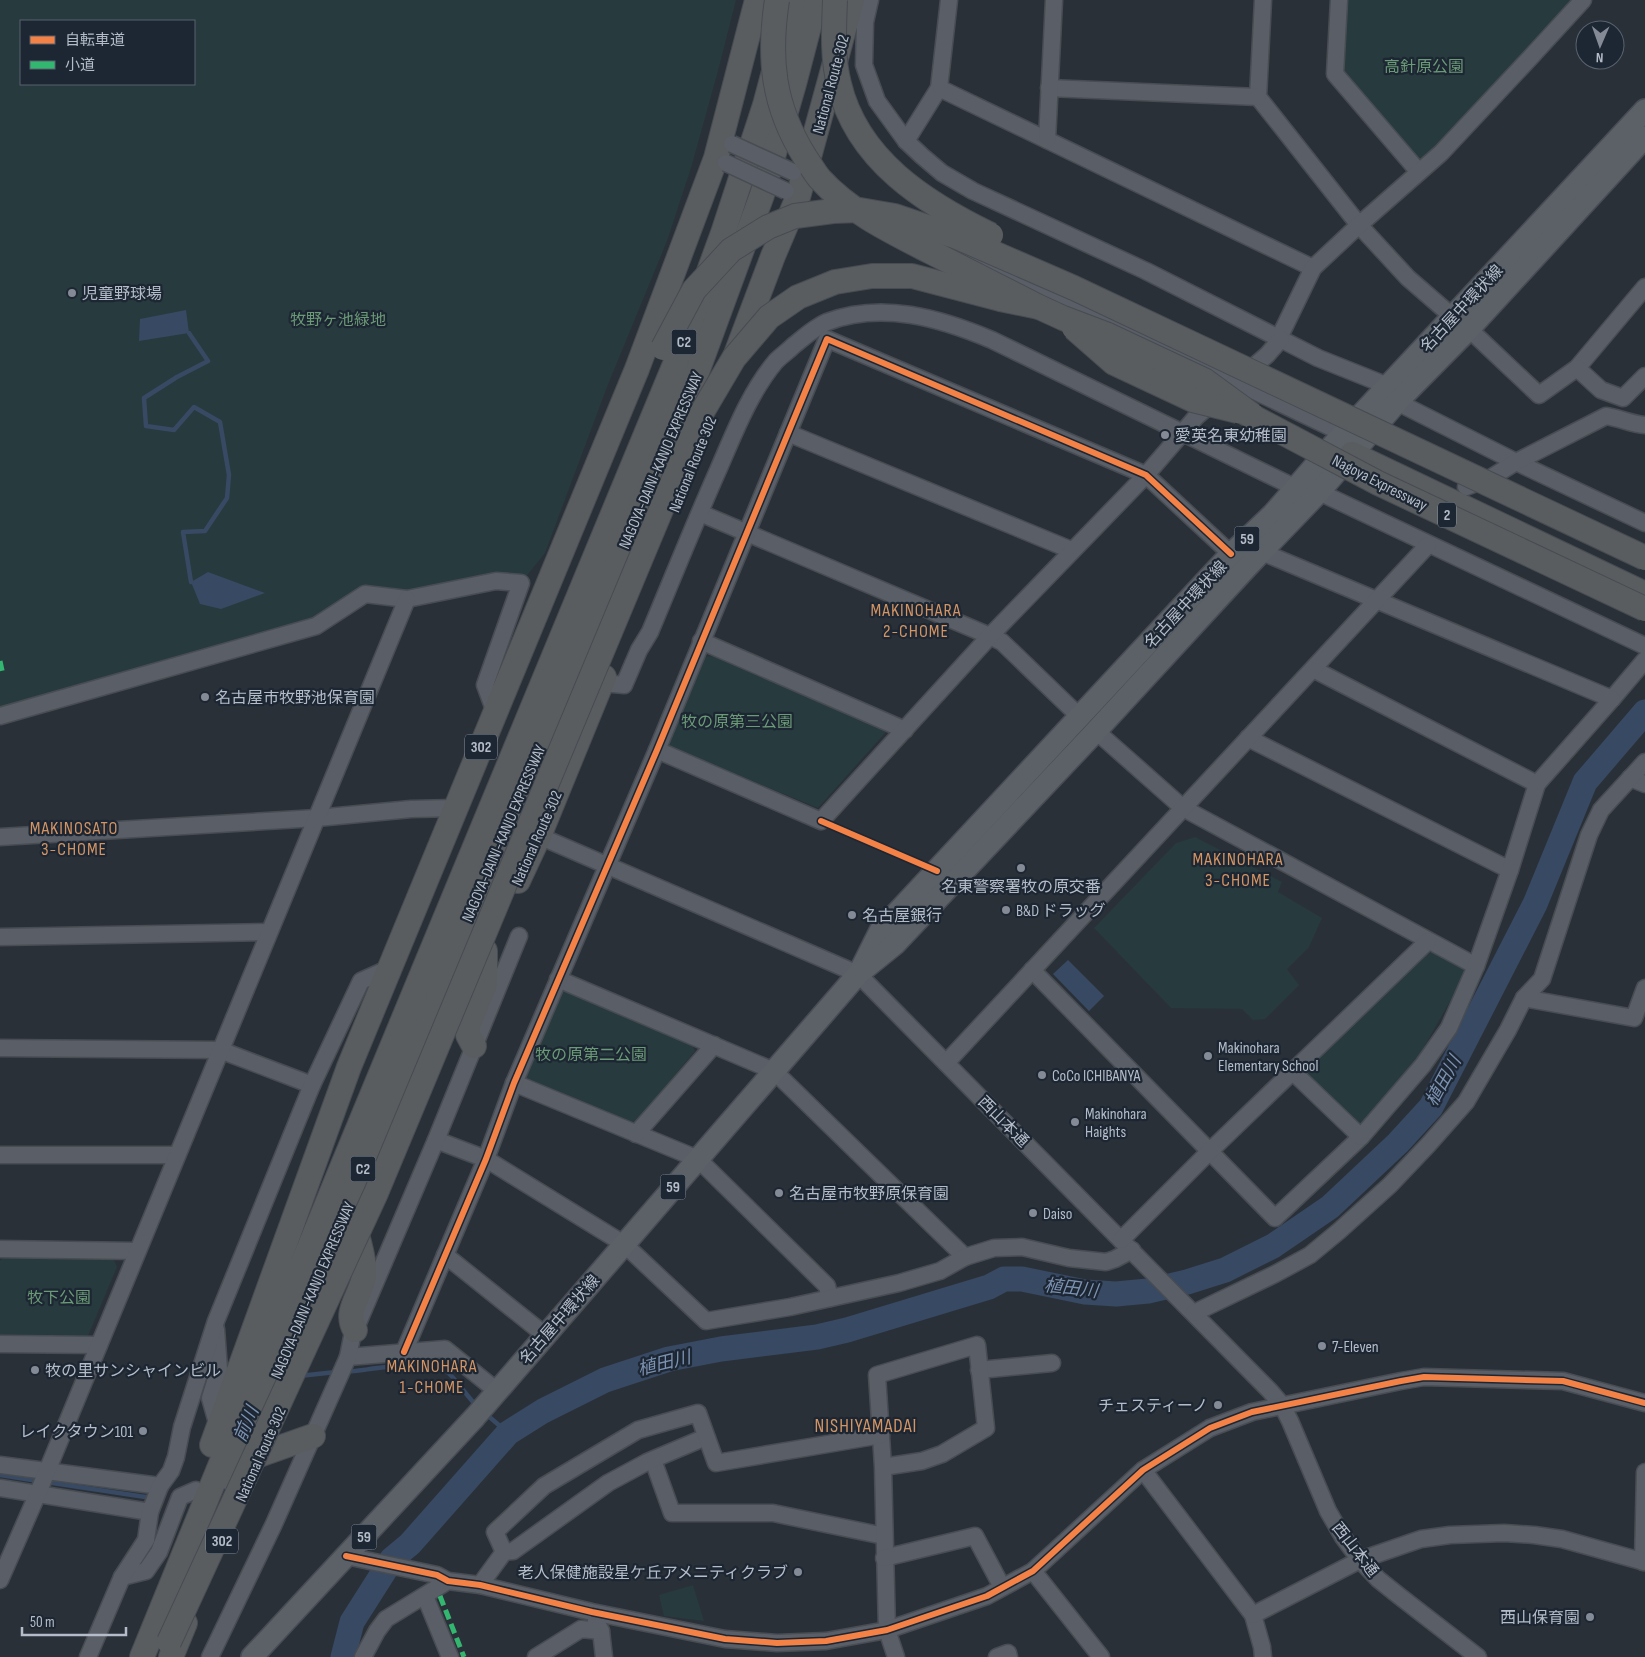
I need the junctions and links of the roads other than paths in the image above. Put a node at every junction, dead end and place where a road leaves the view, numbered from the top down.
1 (757, 0) edge
2 (777, 0) edge
3 (793, 0) edge
4 (816, 0) edge
5 (835, 0) edge
6 (852, 0) edge
7 (870, 0) edge
8 (949, 0) edge
9 (1054, 0) edge
10 (1263, 0) edge
11 (1339, 0) edge
12 (1583, 0) edge
13 (939, 88) junction
14 (1049, 88) junction
15 (1258, 98) junction
16 (1645, 110) edge
17 (1645, 137) edge
18 (1047, 140) junction
19 (906, 141) junction
20 (724, 151) junction
21 (1419, 172) junction
22 (795, 184) junction
23 (1359, 225) junction
24 (1313, 268) junction
25 (1645, 288) edge
26 (1039, 307) junction
27 (1461, 323) junction
28 (825, 332) junction
29 (1280, 338) junction
30 (1577, 368) junction
31 (1645, 376) edge
32 (1271, 381) junction
33 (1236, 382) junction
34 (1222, 394) junction
35 (1393, 394) junction
36 (1645, 425) edge
37 (788, 432) junction
38 (1182, 433) junction
39 (1347, 444) junction
40 (1516, 462) junction
41 (1401, 471) junction
42 (1146, 475) junction
43 (1466, 487) dead end
44 (1296, 488) junction
45 (1319, 492) junction
46 (700, 513) junction
47 (1645, 523) edge
48 (746, 533) junction
49 (1428, 545) junction
50 (1071, 550) junction
51 (1262, 552) junction
52 (1232, 554) junction
53 (1645, 558) edge
54 (1645, 579) edge
55 (1645, 594) edge
56 (407, 599) junction
57 (1377, 600) junction
58 (1645, 609) edge
59 (990, 636) junction
60 (701, 641) junction
61 (1645, 646) edge
62 (1645, 660) edge
63 (1313, 669) junction
64 (557, 679) junction
65 (602, 683) junction
66 (1612, 699) junction
67 (495, 712) junction
68 (0, 716) edge
69 (1088, 724) junction
70 (905, 730) junction
71 (1248, 738) junction
72 (657, 750) junction
73 (1645, 762) edge
74 (1630, 778) junction
75 (1537, 784) junction
76 (1645, 784) edge
77 (456, 808) junction
78 (1183, 808) junction
79 (317, 818) junction
80 (0, 836) edge
81 (539, 836) junction
82 (608, 866) junction
83 (1510, 870) junction
84 (269, 932) junction
85 (519, 936) dead end
86 (0, 937) edge
87 (1428, 940) junction
88 (485, 951) junction
89 (1476, 966) junction
90 (390, 968) junction
91 (1032, 970) junction
92 (858, 974) junction
93 (558, 980) junction
94 (1645, 988) edge
95 (1524, 998) junction
96 (714, 1045) junction
97 (474, 1046) junction
98 (0, 1048) edge
99 (220, 1050) junction
100 (946, 1063) junction
101 (774, 1071) junction
102 (1293, 1072) junction
103 (514, 1083) junction
104 (312, 1085) junction
105 (636, 1134) junction
106 (1361, 1138) junction
107 (436, 1140) junction
108 (1210, 1152) junction
109 (0, 1155) edge
110 (177, 1155) junction
111 (698, 1158) junction
112 (486, 1159) junction
113 (357, 1234) junction
114 (624, 1244) junction
115 (1126, 1245) junction
116 (0, 1249) edge
117 (137, 1251) junction
118 (445, 1255) junction
119 (965, 1257) junction
120 (830, 1298) junction
121 (1192, 1311) junction
122 (216, 1321) junction
123 (355, 1330) junction
124 (545, 1335) junction
125 (0, 1344) edge
126 (99, 1345) junction
127 (404, 1352) junction
128 (348, 1357) junction
129 (1052, 1363) dead end
130 (979, 1370) junction
131 (486, 1403) junction
132 (1645, 1403) edge
133 (1282, 1405) junction
134 (218, 1426) junction
135 (881, 1435) junction
136 (313, 1436) junction
137 (706, 1438) junction
138 (260, 1455) junction
139 (653, 1460) junction
140 (0, 1465) edge
141 (883, 1467) junction
142 (1143, 1470) junction
143 (1645, 1472) edge
144 (42, 1483) junction
145 (0, 1488) edge
146 (155, 1500) junction
147 (884, 1536) junction
148 (166, 1551) junction
149 (504, 1552) junction
150 (884, 1558) junction
151 (355, 1559) junction
152 (1360, 1560) junction
153 (1644, 1562) edge
154 (1033, 1571) junction
155 (122, 1577) junction
156 (442, 1578) junction
157 (0, 1580) edge
158 (480, 1585) junction
159 (1002, 1587) junction
160 (425, 1596) junction
161 (592, 1612) junction
162 (1253, 1615) junction
163 (887, 1630) junction
164 (601, 1631) junction
165 (163, 1648) edge
166 (88, 1657) edge
167 (131, 1657) edge
168 (142, 1657) edge
169 (210, 1657) edge
170 (252, 1657) edge
171 (363, 1657) edge
172 (450, 1657) edge
173 (536, 1657) edge
174 (604, 1657) edge
175 (896, 1657) edge
176 (997, 1657) edge
177 (1009, 1657) edge
178 (1102, 1657) edge
179 (1263, 1657) edge
180 (1478, 1657) edge

1 - 20 highway, 302
2 - 26 highway, bridge
3 - 64 highway, NAGOYA-DAINI-KANJO EXPRESSWAY / C2
4 - 64 highway, NAGOYA-DAINI-KANJO EXPRESSWAY / C2
5 - 32 highway, bridge
6 - 22 highway, National Route 302 / 302
7 - 19 street
8 - 13 street
9 - 14 street
10 - 15 street
11 - 21 street
12 - 21 street
13 - 18 street
13 - 19 street
14 - 15 street
14 - 18 street
15 - 23 street
16 - 27 main road, 名古屋中環状線 / 59
17 - 27 main road, 名古屋中環状線 / 59
18 - 24 street
19 - 29 street
20 - 22 street, bridge
20 - 67 highway, 302
21 - 23 street
22 - 33 street
22 - 34 street
22 - 65 highway, National Route 302 / 302
23 - 24 street
23 - 27 street
24 - 29 street
25 - 30 street
26 - 58 highway, Nagoya Expressway / 2, bridge
26 - 165 highway, bridge
27 - 30 street
27 - 35 main road, 名古屋中環状線 / 59
28 - 37 street
28 - 38 street
28 - 42 street
28 - 46 street
29 - 33 street
29 - 35 street
30 - 31 street
32 - 53 highway, bridge
32 - 165 highway, bridge
33 - 34 street
33 - 39 street
34 - 38 street
34 - 39 street
35 - 39 main road, 名古屋中環状線 / 59
35 - 40 street
36 - 40 street
37 - 48 street
37 - 50 street
38 - 42 street
38 - 44 street
39 - 41 highway
39 - 44 main road, 名古屋中環状線 / 59
39 - 45 main road, 名古屋中環状線 / 59
40 - 43 street
40 - 47 street
41 - 54 highway
41 - 55 highway
42 - 50 street
42 - 52 street
44 - 52 main road, 名古屋中環状線 / 59
45 - 49 street
45 - 51 main road, 名古屋中環状線 / 59
46 - 48 street
46 - 65 street
48 - 59 street
48 - 60 street
49 - 57 street
49 - 61 street
50 - 59 street
51 - 57 street
51 - 69 main road, 名古屋中環状線 / 59
52 - 69 main road, 名古屋中環状線 / 59
56 - 67 street
56 - 68 street
56 - 79 street
57 - 63 street
57 - 66 street
59 - 69 street
59 - 70 street
60 - 70 street
60 - 72 street
62 - 66 street
63 - 71 street
63 - 75 street
64 - 165 highway, NAGOYA-DAINI-KANJO EXPRESSWAY / C2, bridge
65 - 81 highway, National Route 302 / 302
66 - 75 street
67 - 77 highway, 302
69 - 78 street
69 - 92 main road, 名古屋中環状線 / 59
70 - 72 street
71 - 78 street
71 - 83 street
72 - 82 street
73 - 74 street
74 - 76 street
74 - 95 street
75 - 83 street
77 - 79 street
77 - 90 highway, 302
78 - 87 street
78 - 91 street
79 - 80 street
79 - 84 street
81 - 82 street
81 - 88 highway, National Route 302 / 302
82 - 92 street
82 - 93 street
83 - 89 street
84 - 86 street
84 - 99 street
85 - 97 street
87 - 89 street
87 - 102 street
88 - 97 highway
88 - 113 highway, National Route 302 / 302
89 - 106 street
90 - 104 street
90 - 134 highway, 302
91 - 100 street
91 - 108 street
92 - 100 street, 西山本通
92 - 101 main road, 名古屋中環状線 / 59
93 - 96 street
93 - 103 street
94 - 95 street
95 - 121 street
96 - 101 street
96 - 105 street
97 - 107 street
98 - 99 street
99 - 104 street
99 - 110 street
100 - 115 street, 西山本通
101 - 111 main road, 名古屋中環状線 / 59
101 - 119 street
102 - 106 street
102 - 108 street
103 - 105 street
103 - 112 street
104 - 122 street
105 - 111 street
106 - 108 street
107 - 112 street
107 - 123 street
108 - 115 street
109 - 110 street
110 - 117 street
111 - 114 main road, 名古屋中環状線 / 59
111 - 120 street
112 - 114 street
112 - 118 street
113 - 123 highway
113 - 138 highway, National Route 302 / 302, bridge
114 - 120 street
114 - 124 main road, 名古屋中環状線 / 59
115 - 119 street
115 - 121 street, 西山本通
116 - 117 street
117 - 126 street
118 - 124 street
118 - 127 street
119 - 120 street
121 - 133 street, 西山本通
122 - 134 street
122 - 146 street
123 - 128 street
124 - 131 main road, 名古屋中環状線 / 59
125 - 126 street
126 - 144 street
127 - 128 street
127 - 131 street
128 - 136 street
129 - 130 street
130 - 135 street
130 - 141 street
131 - 151 main road, 名古屋中環状線 / 59
132 - 133 street
133 - 142 street
133 - 152 street, 西山本通
134 - 148 highway, 302
135 - 137 street
135 - 141 street
136 - 138 highway
136 - 169 street
137 - 139 street
137 - 149 street
138 - 165 highway, National Route 302 / 302
139 - 147 street
139 - 149 street
140 - 144 street
141 - 147 street
142 - 154 street
142 - 162 street
143 - 153 street
144 - 145 street
144 - 146 street
144 - 146 street
144 - 157 street
146 - 155 street
147 - 150 street
148 - 155 street
148 - 167 highway, 302
149 - 158 street
150 - 159 street
150 - 163 street
151 - 156 street
151 - 170 main road, 名古屋中環状線 / 59
152 - 153 street
152 - 162 street
152 - 180 street, 西山本通
154 - 159 street
154 - 178 street
155 - 166 street
156 - 158 street
156 - 160 street
158 - 161 street
159 - 163 street
160 - 171 street
160 - 172 street
161 - 163 street
161 - 164 street
162 - 179 street
163 - 175 street
164 - 173 street
164 - 174 street
165 - 168 highway, NAGOYA-DAINI-KANJO EXPRESSWAY / C2
176 - 177 street

